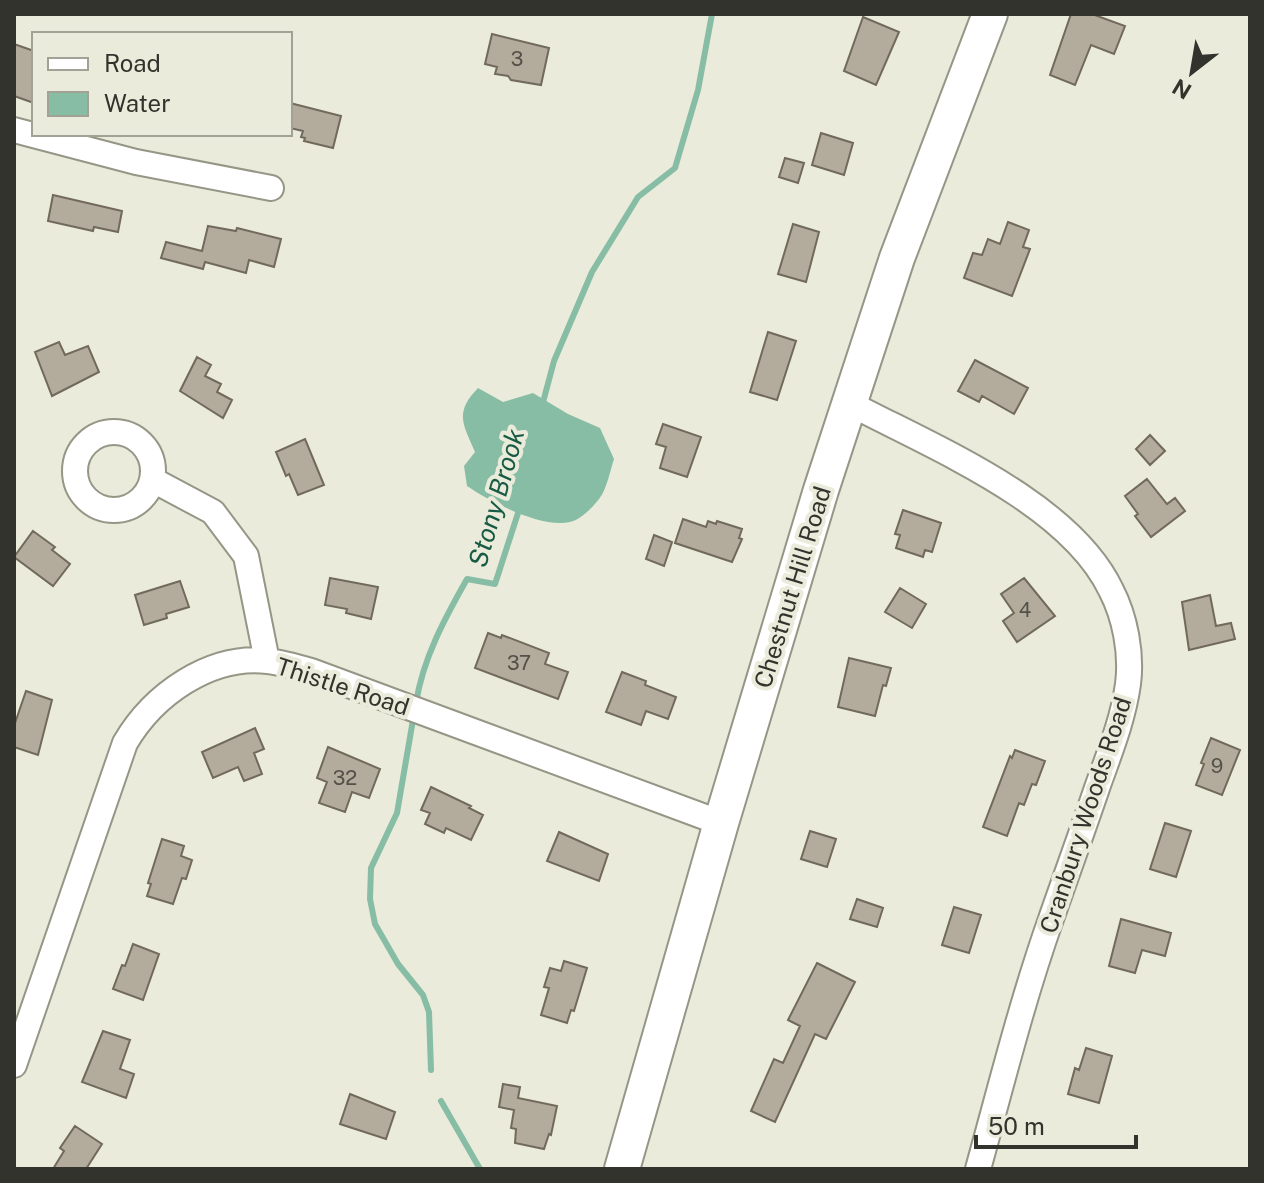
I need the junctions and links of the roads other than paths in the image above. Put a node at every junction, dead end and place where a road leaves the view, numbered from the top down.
1 (990, 14) edge
2 (37, 136) edge
3 (271, 188) dead end
4 (849, 403) junction
5 (153, 480) dead end
6 (267, 661) junction
7 (721, 823) junction
8 (14, 1065) edge
9 (622, 1169) edge
10 (978, 1169) edge

1 - 4 main road, Chestnut Hill Road
2 - 3 street
4 - 7 main road, Chestnut Hill Road
4 - 10 street, Cranbury Woods Road
5 - 6 street
6 - 7 street, Thistle Road
6 - 8 street, Thistle Road
7 - 9 main road, Chestnut Hill Road

